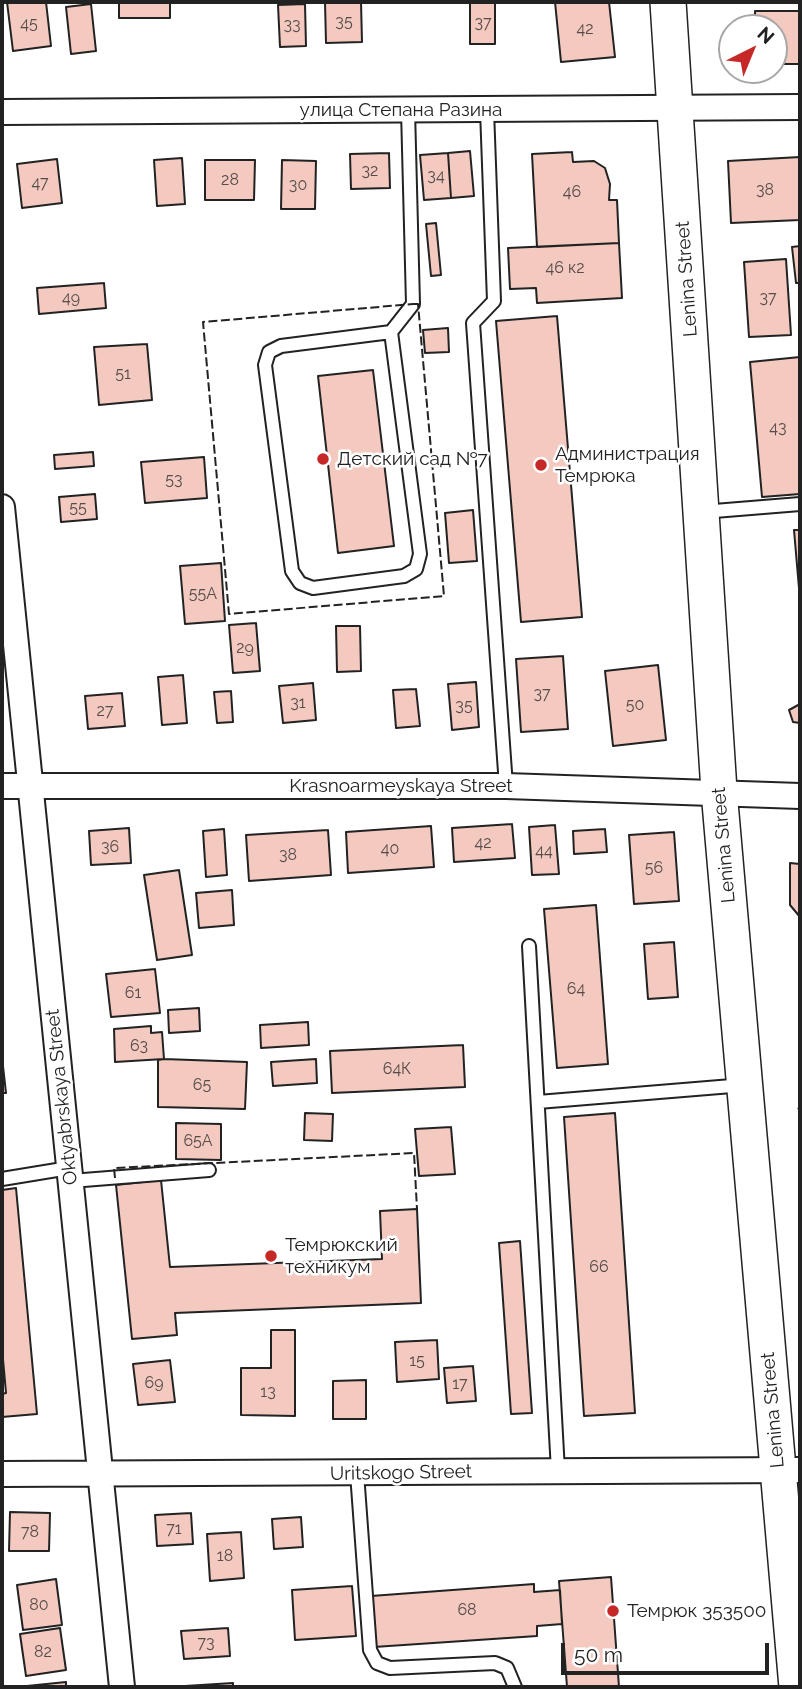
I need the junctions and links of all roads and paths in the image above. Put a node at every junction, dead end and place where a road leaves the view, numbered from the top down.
1 (668, 2) edge
2 (800, 107) edge
3 (676, 109) junction
4 (408, 110) junction
5 (487, 110) junction
6 (2, 112) edge
7 (391, 332) junction
8 (800, 504) edge
9 (2, 507) edge
10 (702, 512) junction
11 (2, 786) edge
12 (32, 786) junction
13 (506, 786) junction
14 (719, 792) junction
15 (800, 796) edge
16 (529, 946) dead end
17 (745, 1085) junction
18 (538, 1101) junction
19 (209, 1170) dead end
20 (70, 1175) junction
21 (2, 1179) edge
22 (789, 1469) edge
23 (558, 1471) junction
24 (357, 1473) junction
25 (2, 1474) edge
26 (100, 1475) junction
27 (122, 1687) edge
28 (515, 1687) edge
29 (797, 1687) edge

1 - 3 street, Lenina Street
2 - 3 street, улица Степана Разина
3 - 5 street, улица Степана Разина
3 - 10 street, Lenina Street
4 - 5 street, улица Степана Разина
4 - 6 street, улица Степана Разина
4 - 7 lane
5 - 13 lane
7 - 7 lane
8 - 10 lane
9 - 12 street, Oktyabrskaya Street
10 - 14 street, Lenina Street
11 - 12 street, Krasnoarmeyskaya Street
12 - 13 street, Krasnoarmeyskaya Street
12 - 20 street, Oktyabrskaya Street
13 - 14 street, Krasnoarmeyskaya Street
14 - 15 street, Krasnoarmeyskaya Street
14 - 17 street, Lenina Street
16 - 18 lane
17 - 18 lane
17 - 22 street, Lenina Street
18 - 23 lane
19 - 20 lane
20 - 21 lane
20 - 26 street, Oktyabrskaya Street
22 - 23 street, Uritskogo Street
22 - 29 street, Lenina Street
23 - 24 street, Uritskogo Street
24 - 26 street, Uritskogo Street
24 - 28 lane
25 - 26 street, Uritskogo Street
26 - 27 street, Oktyabrskaya Street

